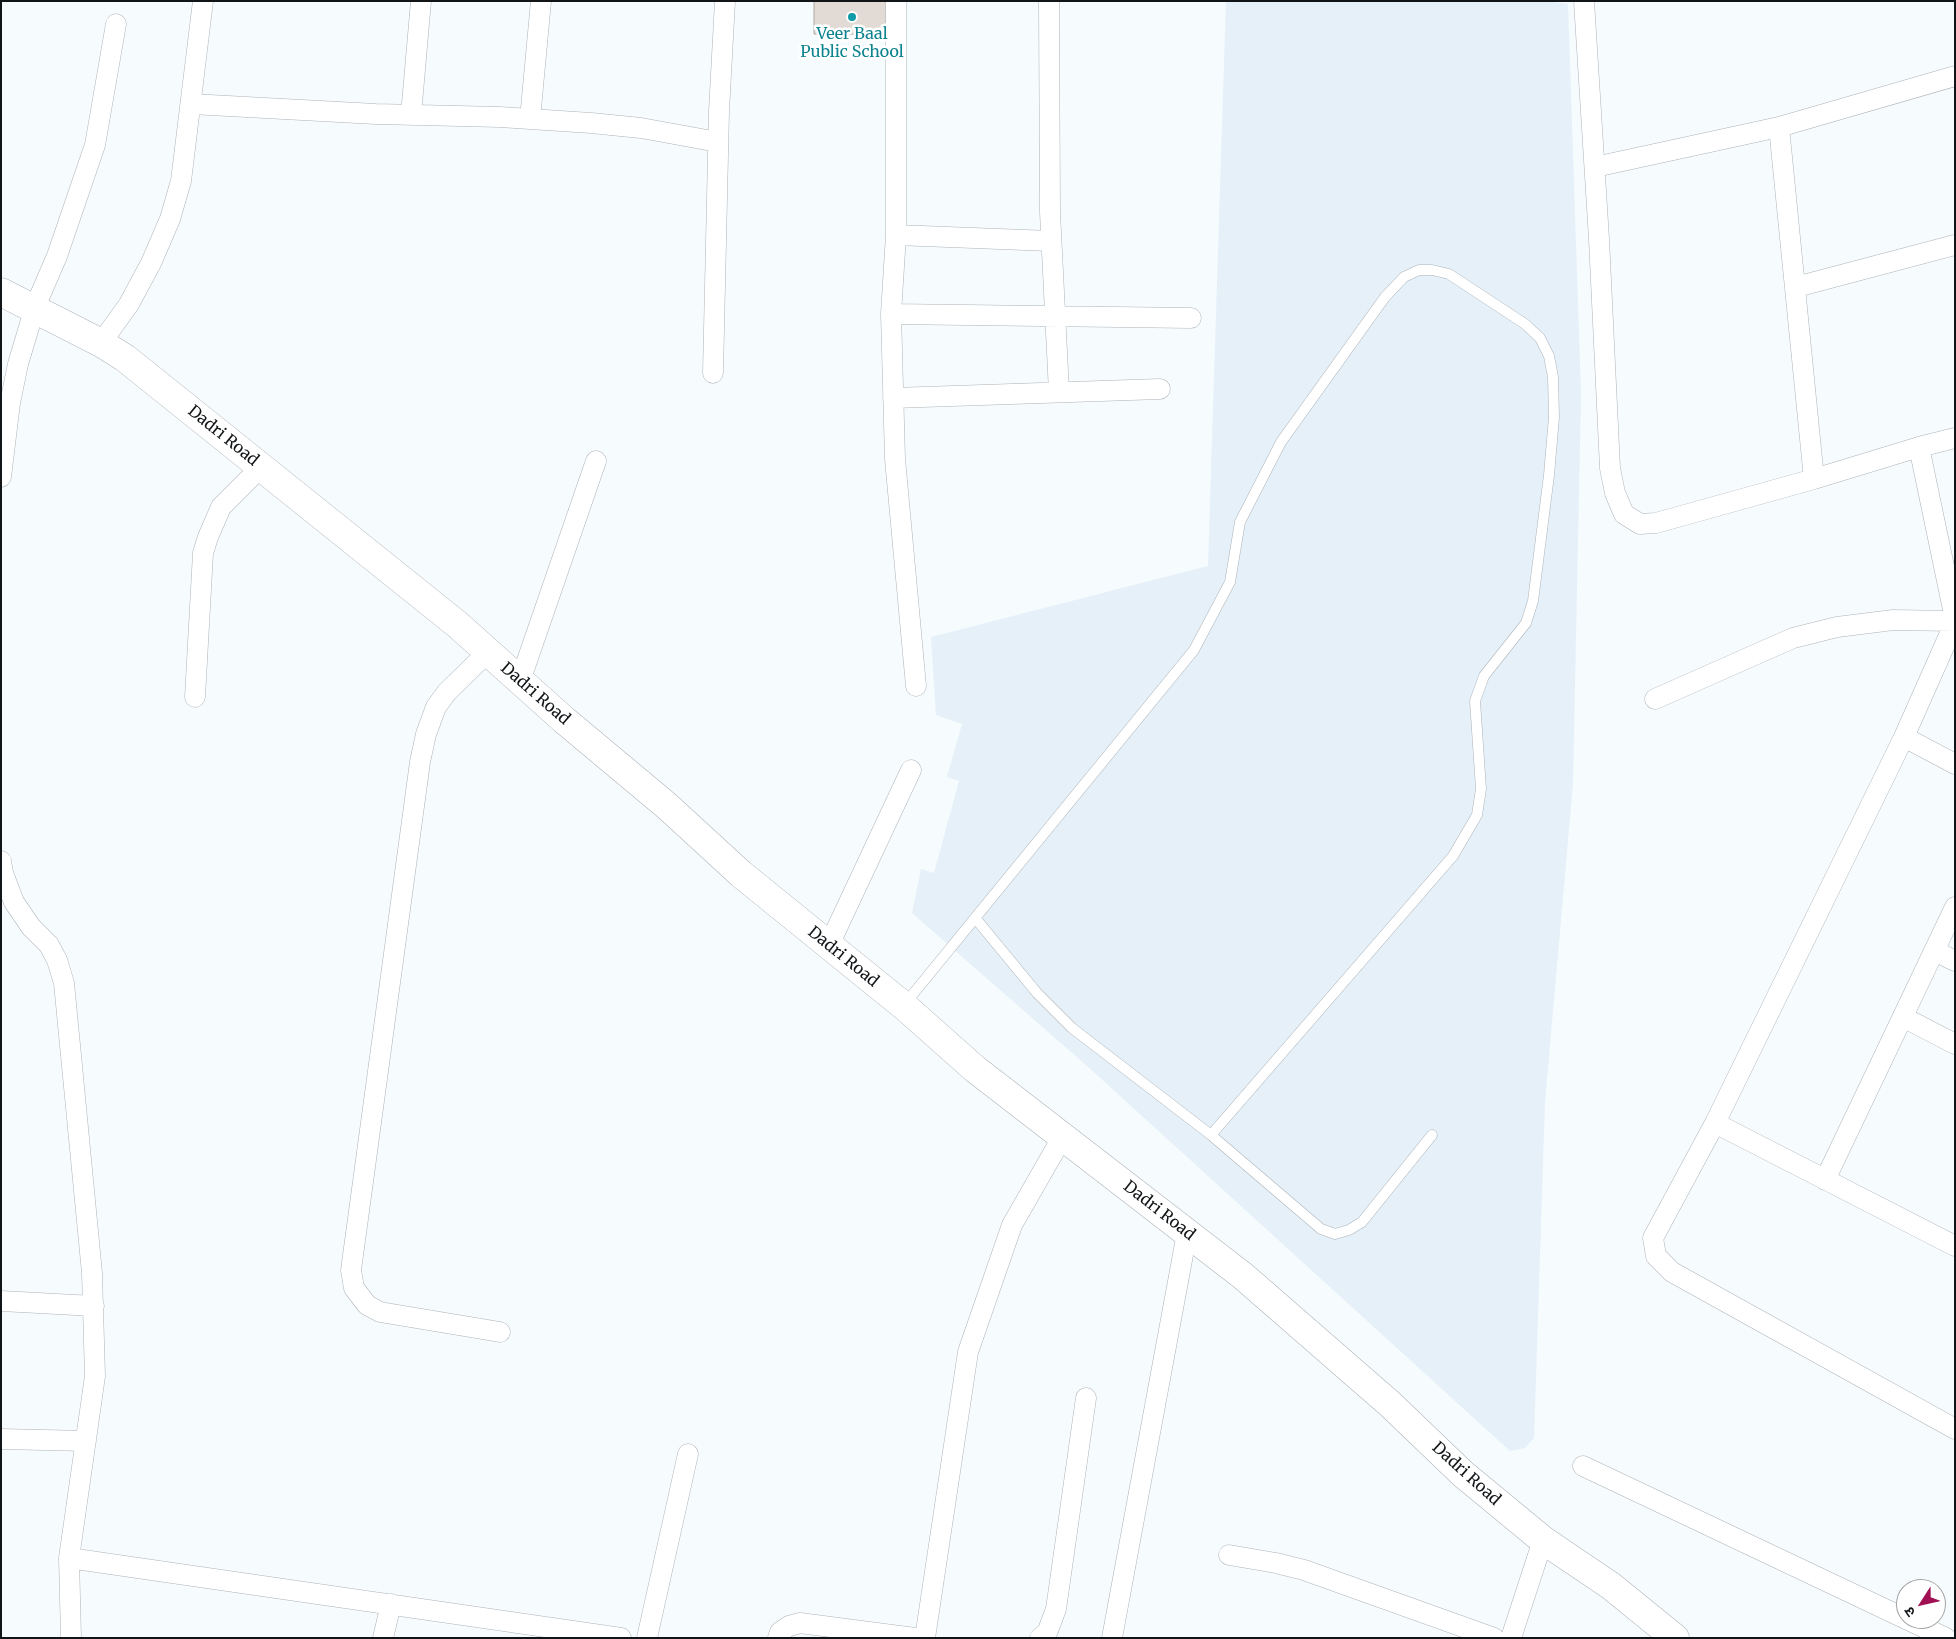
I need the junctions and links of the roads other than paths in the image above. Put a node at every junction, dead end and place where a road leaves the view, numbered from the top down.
1 (203, 1) edge
2 (421, 1) edge
3 (541, 1) edge
4 (725, 1) edge
5 (896, 1) edge
6 (1048, 1) edge
7 (1584, 1) edge
8 (116, 24) dead end
9 (1955, 76) edge
10 (191, 104) junction
11 (411, 115) junction
12 (530, 119) junction
13 (1779, 128) junction
14 (718, 142) junction
15 (1595, 167) junction
16 (896, 235) junction
17 (1051, 241) junction
18 (1955, 245) edge
19 (1796, 287) junction
20 (1, 292) edge
21 (34, 308) junction
22 (892, 314) junction
23 (1057, 316) junction
24 (1191, 318) dead end
25 (101, 343) junction
26 (713, 373) dead end
27 (1160, 389) dead end
28 (1059, 392) junction
29 (893, 398) junction
30 (1955, 438) edge
31 (1919, 447) junction
32 (596, 461) dead end
33 (261, 467) junction
34 (1, 477) edge
35 (1814, 479) junction
36 (1955, 621) edge
37 (488, 652) junction
38 (520, 681) junction
39 (916, 686) dead end
40 (195, 697) dead end
41 (1655, 699) dead end
42 (1904, 737) junction
43 (1955, 764) edge
44 (911, 770) dead end
45 (2, 869) edge
46 (1955, 907) edge
47 (976, 919) junction
48 (829, 945) junction
49 (1935, 951) junction
50 (1955, 961) edge
51 (904, 1006) junction
52 (1903, 1018) junction
53 (1955, 1044) edge
54 (1715, 1123) junction
55 (1211, 1135) junction
56 (1432, 1135) dead end
57 (1063, 1136) junction
58 (1825, 1180) junction
59 (1187, 1233) junction
60 (1955, 1246) edge
61 (1, 1301) edge
62 (94, 1306) junction
63 (500, 1332) dead end
64 (1086, 1398) dead end
65 (1955, 1429) edge
66 (1, 1439) edge
67 (86, 1441) junction
68 (688, 1454) dead end
69 (1583, 1466) dead end
70 (1543, 1540) junction
71 (1229, 1555) dead end
72 (69, 1558) junction
73 (391, 1604) junction
74 (1896, 1614) edge
75 (1927, 1629) edge
76 (551, 1633) edge
77 (71, 1638) edge
78 (383, 1638) edge
79 (621, 1638) edge
80 (647, 1638) edge
81 (778, 1638) edge
82 (915, 1638) edge
83 (925, 1638) edge
84 (1040, 1638) edge
85 (1112, 1638) edge
86 (1494, 1638) edge
87 (1511, 1638) edge
88 (1675, 1638) edge
89 (1946, 1638) edge

1 - 10 street
2 - 11 street
3 - 12 street
4 - 14 street
5 - 16 street
6 - 17 street
7 - 15 street
8 - 21 street
9 - 13 street
10 - 11 street
10 - 25 street
11 - 12 street
12 - 14 street
13 - 15 street
13 - 19 street
14 - 26 street
15 - 35 street
16 - 17 street
16 - 22 street
17 - 23 street
18 - 19 street
19 - 35 street
20 - 21 main road, Dadri Road
21 - 25 main road, Dadri Road
21 - 34 street
22 - 23 street
22 - 29 street
23 - 24 street
23 - 28 street
25 - 33 main road, Dadri Road
27 - 28 street
28 - 29 street
29 - 39 street
30 - 31 street
31 - 35 street
31 - 36 street
32 - 38 street
33 - 37 main road, Dadri Road
33 - 40 street
36 - 41 street
36 - 42 street
37 - 38 main road, Dadri Road
37 - 63 street
38 - 48 main road, Dadri Road
42 - 43 street
42 - 54 street
44 - 48 street
45 - 62 street
46 - 49 street
47 - 51 lane
47 - 55 lane
47 - 55 lane
48 - 51 main road, Dadri Road
49 - 50 street
49 - 52 street
51 - 57 main road, Dadri Road
52 - 53 street
52 - 58 street
54 - 58 street
54 - 65 street
55 - 56 lane
57 - 59 main road, Dadri Road
57 - 83 street
58 - 60 street
59 - 70 main road, Dadri Road
59 - 85 street
61 - 62 street
62 - 67 street
64 - 84 street
66 - 67 street
67 - 72 street
68 - 80 street
69 - 74 street
70 - 87 street
70 - 88 main road, Dadri Road
71 - 86 street
72 - 73 street
72 - 77 street
73 - 76 street
73 - 78 street
75 - 89 street
76 - 79 street
81 - 82 street

